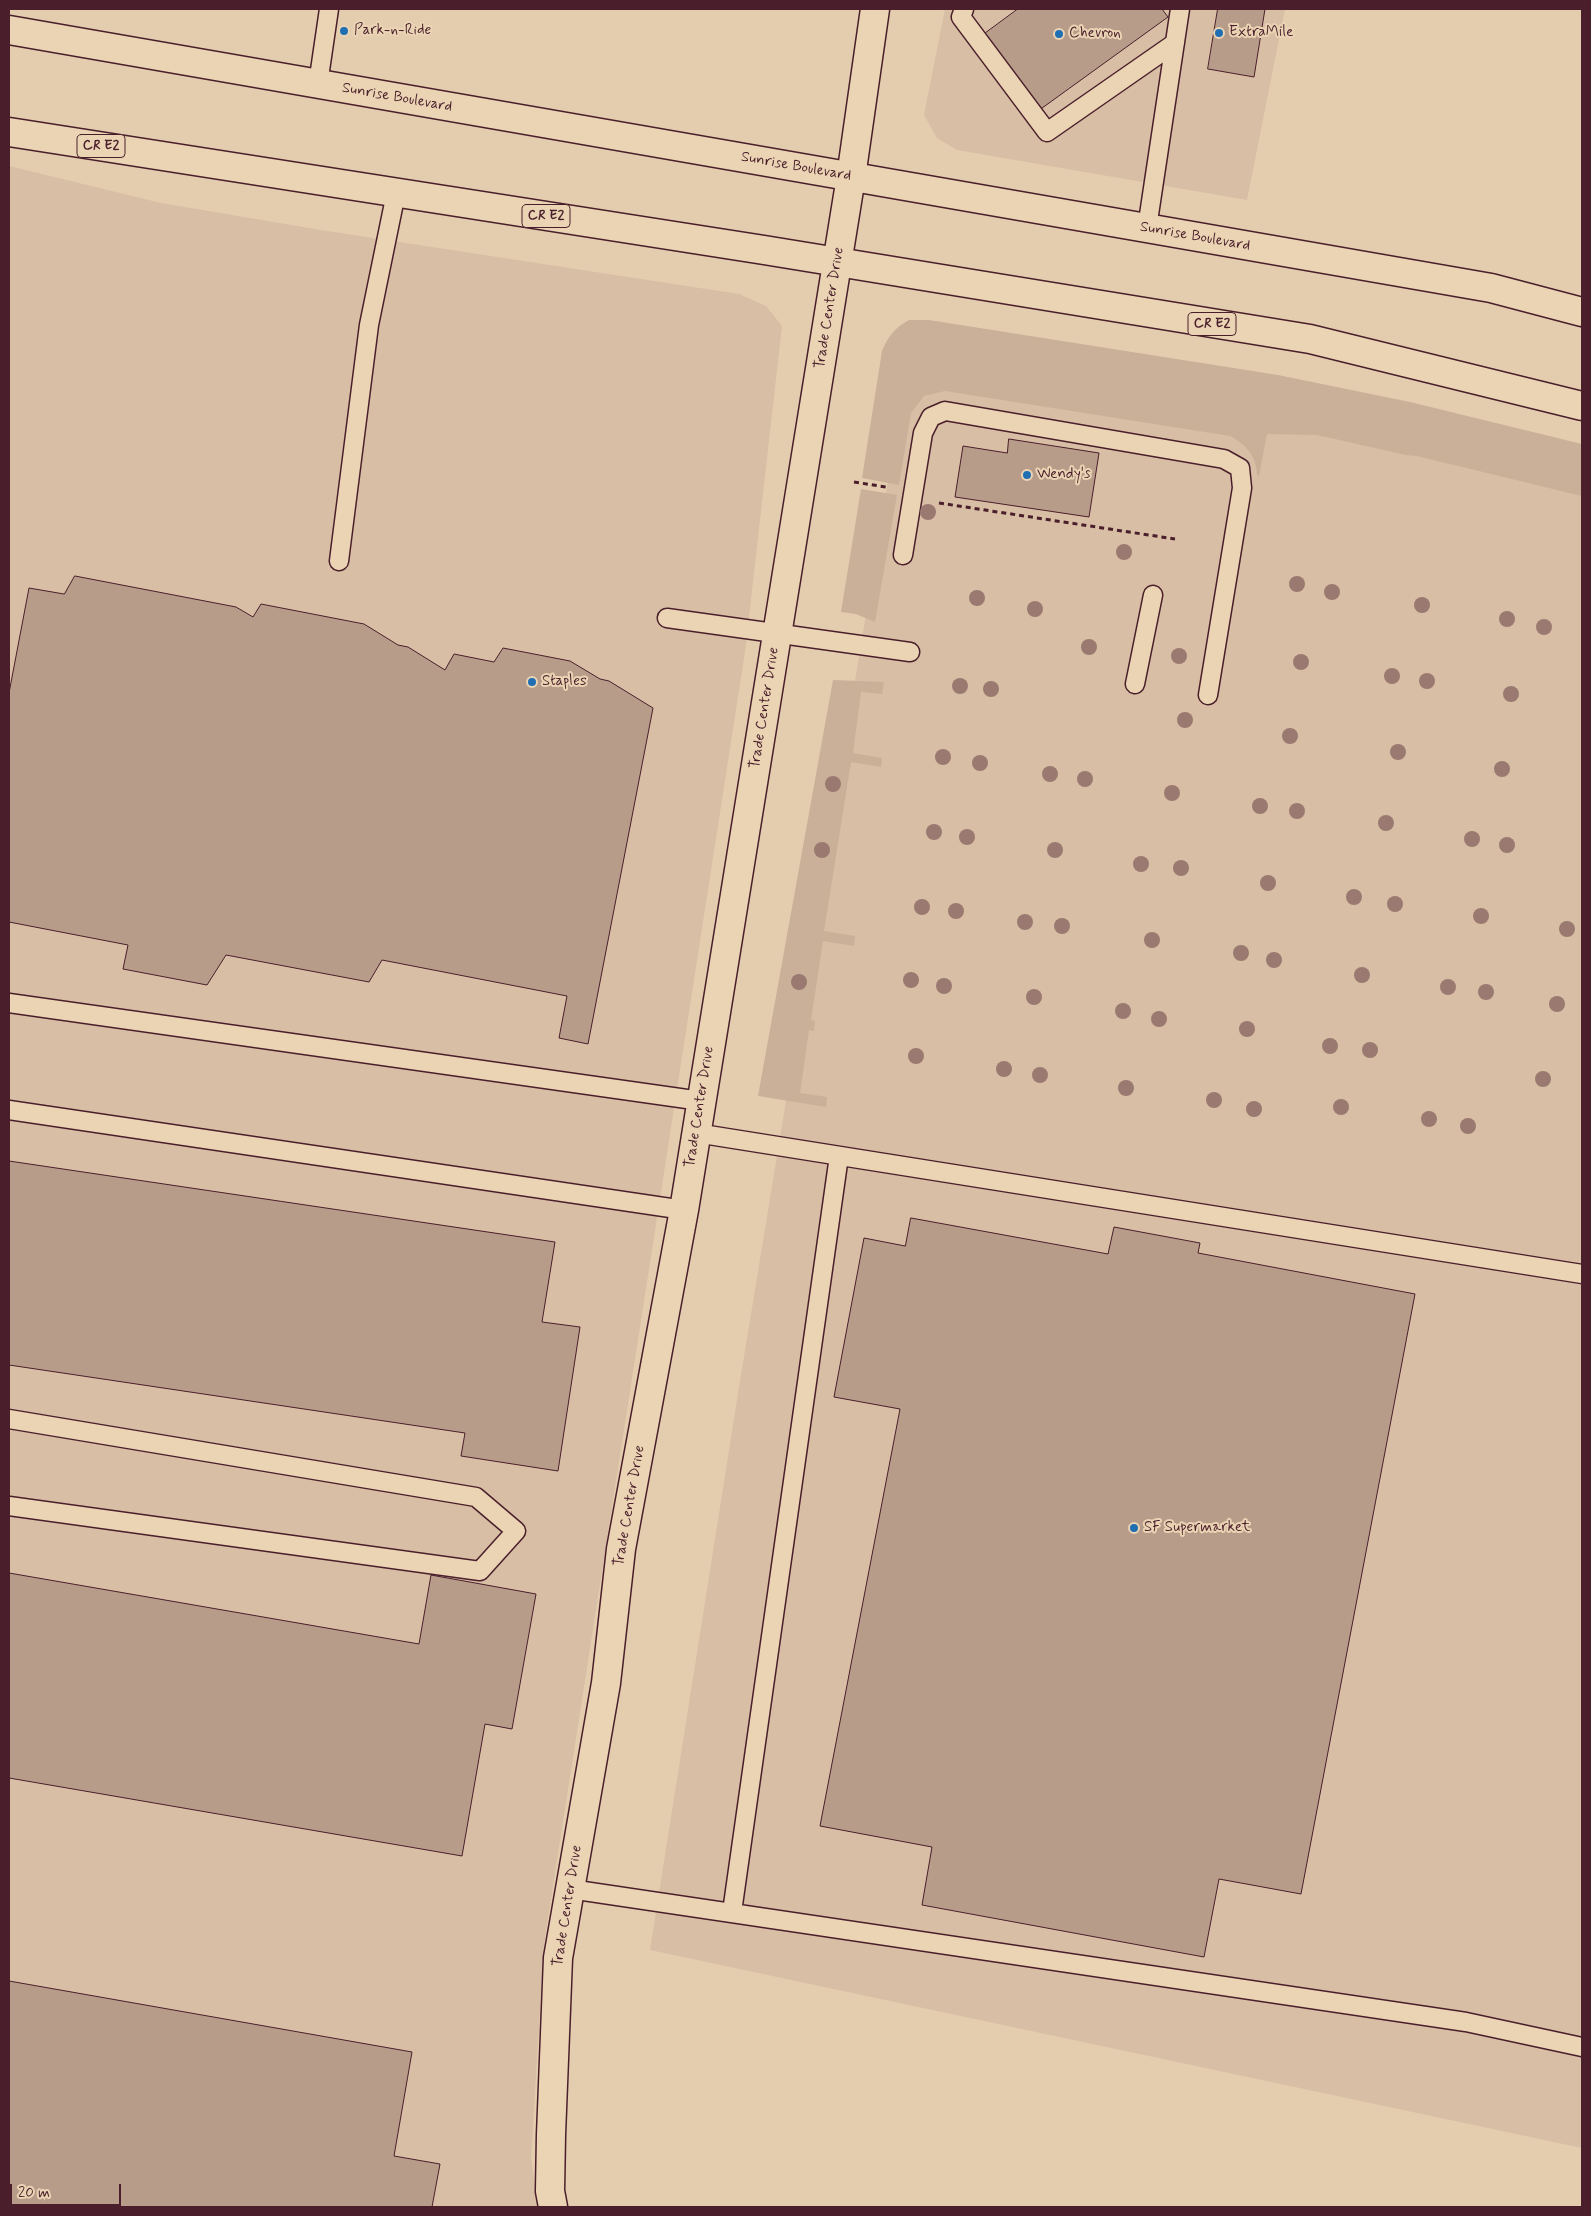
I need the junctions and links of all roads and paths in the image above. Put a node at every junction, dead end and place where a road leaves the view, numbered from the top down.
1 (329, 9) edge
2 (875, 9) edge
3 (964, 9) edge
4 (1180, 9) edge
5 (9, 30) edge
6 (1175, 43) junction
7 (318, 84) junction
8 (9, 132) edge
9 (852, 177) junction
10 (396, 193) junction
11 (1147, 228) junction
12 (838, 263) junction
13 (1582, 312) edge
14 (1582, 406) edge
15 (854, 482) dead end
16 (913, 496) junction
17 (1175, 539) dead end
18 (903, 555) dead end
19 (339, 561) dead end
20 (1153, 595) dead end
21 (667, 618) dead end
22 (777, 632) junction
23 (910, 652) dead end
24 (1135, 684) dead end
25 (1208, 694) dead end
26 (9, 1003) edge
27 (701, 1101) junction
28 (9, 1110) edge
29 (696, 1133) junction
30 (839, 1156) junction
31 (684, 1210) junction
32 (1582, 1274) edge
33 (9, 1419) edge
34 (9, 1506) edge
35 (570, 1889) junction
36 (732, 1912) junction
37 (1582, 2048) edge
38 (553, 2207) edge

1 - 7 lane
2 - 9 main road, Trade Center Drive
3 - 6 lane
4 - 6 lane
5 - 7 main road, Sunrise Boulevard
6 - 11 lane
7 - 9 main road, Sunrise Boulevard
8 - 10 main road, CR E2
9 - 11 main road, Sunrise Boulevard
9 - 12 main road, Trade Center Drive
10 - 12 main road, CR E2
10 - 19 lane
11 - 13 main road, Sunrise Boulevard
12 - 14 main road, CR E2
12 - 22 main road, Trade Center Drive
15 - 16 path
16 - 17 path
16 - 18 lane
16 - 25 lane
20 - 24 lane
21 - 22 lane
22 - 23 lane
22 - 27 main road, Trade Center Drive
26 - 27 lane
27 - 29 main road, Trade Center Drive
28 - 31 lane
29 - 30 lane
29 - 31 main road, Trade Center Drive
30 - 32 lane
30 - 36 lane
31 - 35 main road, Trade Center Drive
33 - 34 lane
35 - 36 lane
35 - 38 main road, Trade Center Drive
36 - 37 lane

